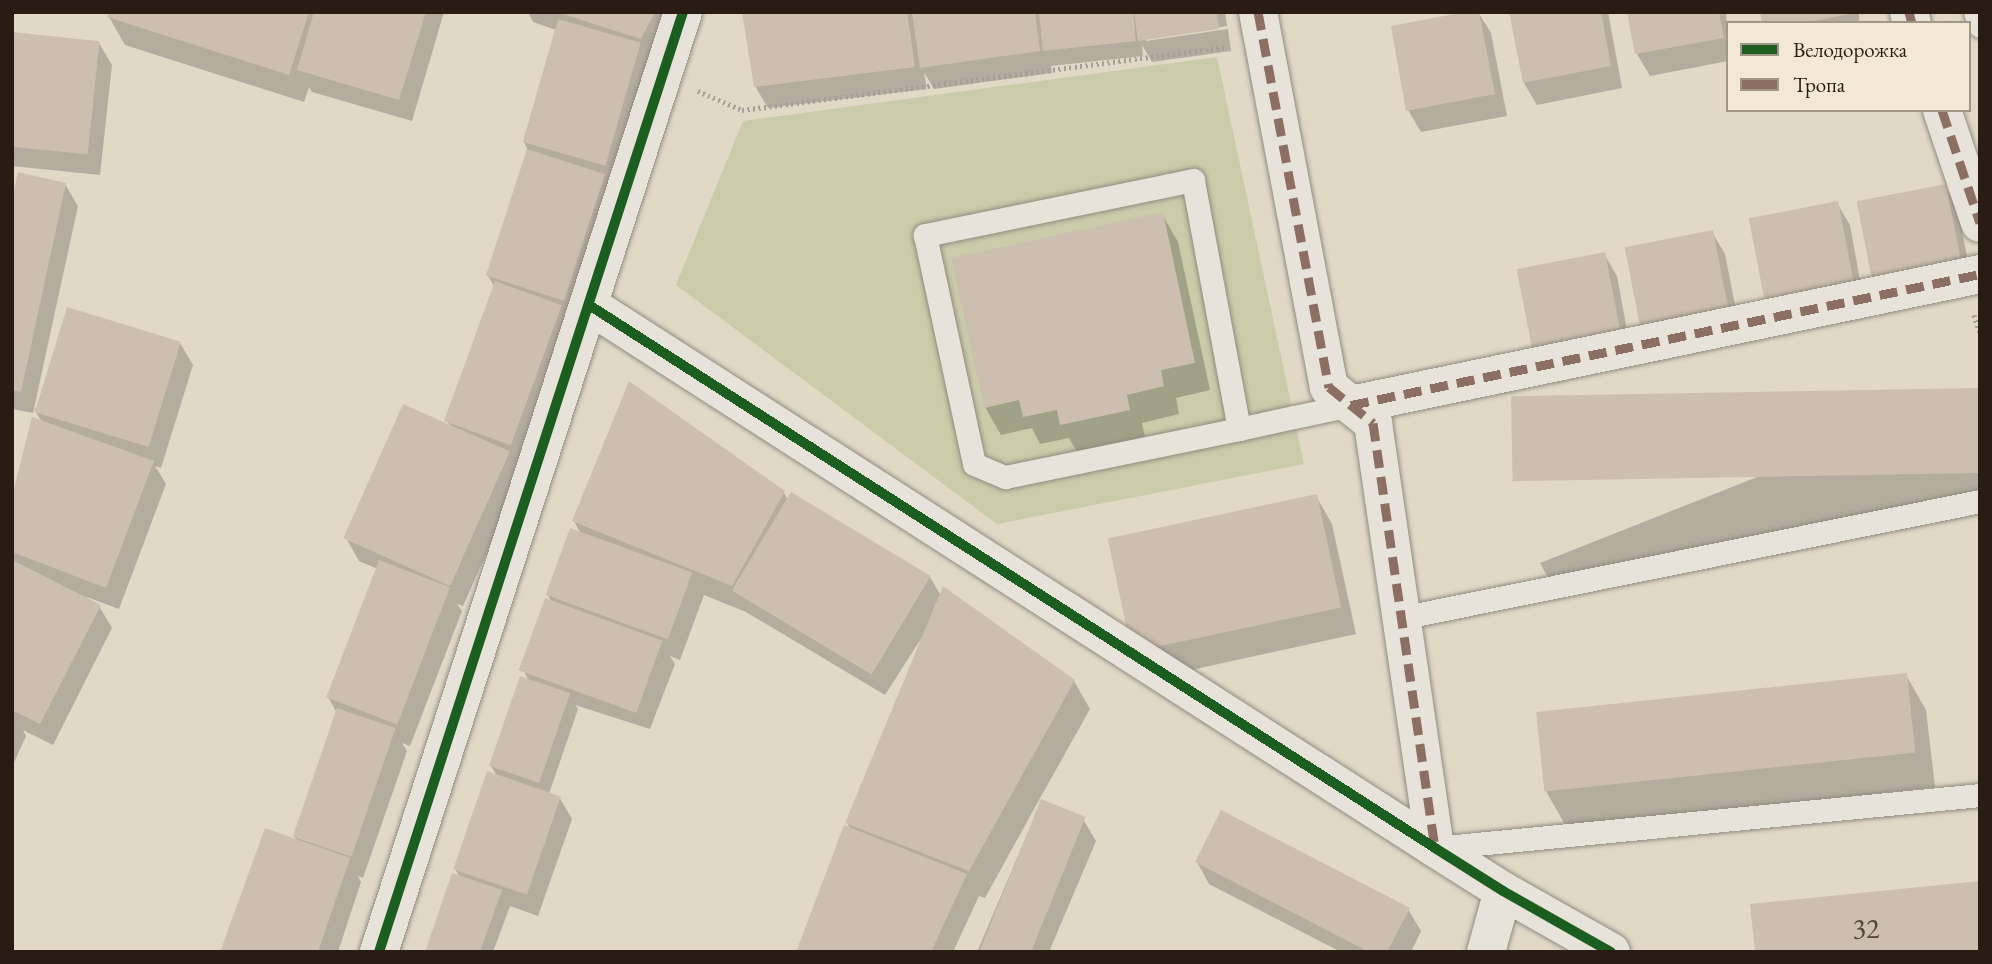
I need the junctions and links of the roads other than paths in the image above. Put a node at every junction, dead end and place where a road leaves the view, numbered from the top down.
1 (683, 12) edge
2 (1975, 12) edge
3 (1980, 26) edge
4 (1260, 27) edge
5 (1943, 112) edge
6 (1980, 223) edge
7 (1980, 274) edge
8 (589, 305) junction
9 (1351, 405) junction
10 (1239, 429) junction
11 (1980, 501) edge
12 (1400, 618) junction
13 (1980, 795) edge
14 (1435, 848) junction
15 (1503, 891) junction
16 (379, 952) edge
17 (1486, 952) edge
18 (1611, 952) edge

1 - 8 street
2 - 3 lane
4 - 9 street
5 - 6 street
7 - 9 street
8 - 14 street
8 - 16 street
9 - 10 lane
9 - 12 street
10 - 10 lane
11 - 12 lane
12 - 14 street
13 - 14 lane
14 - 15 street
15 - 17 street
15 - 18 street

